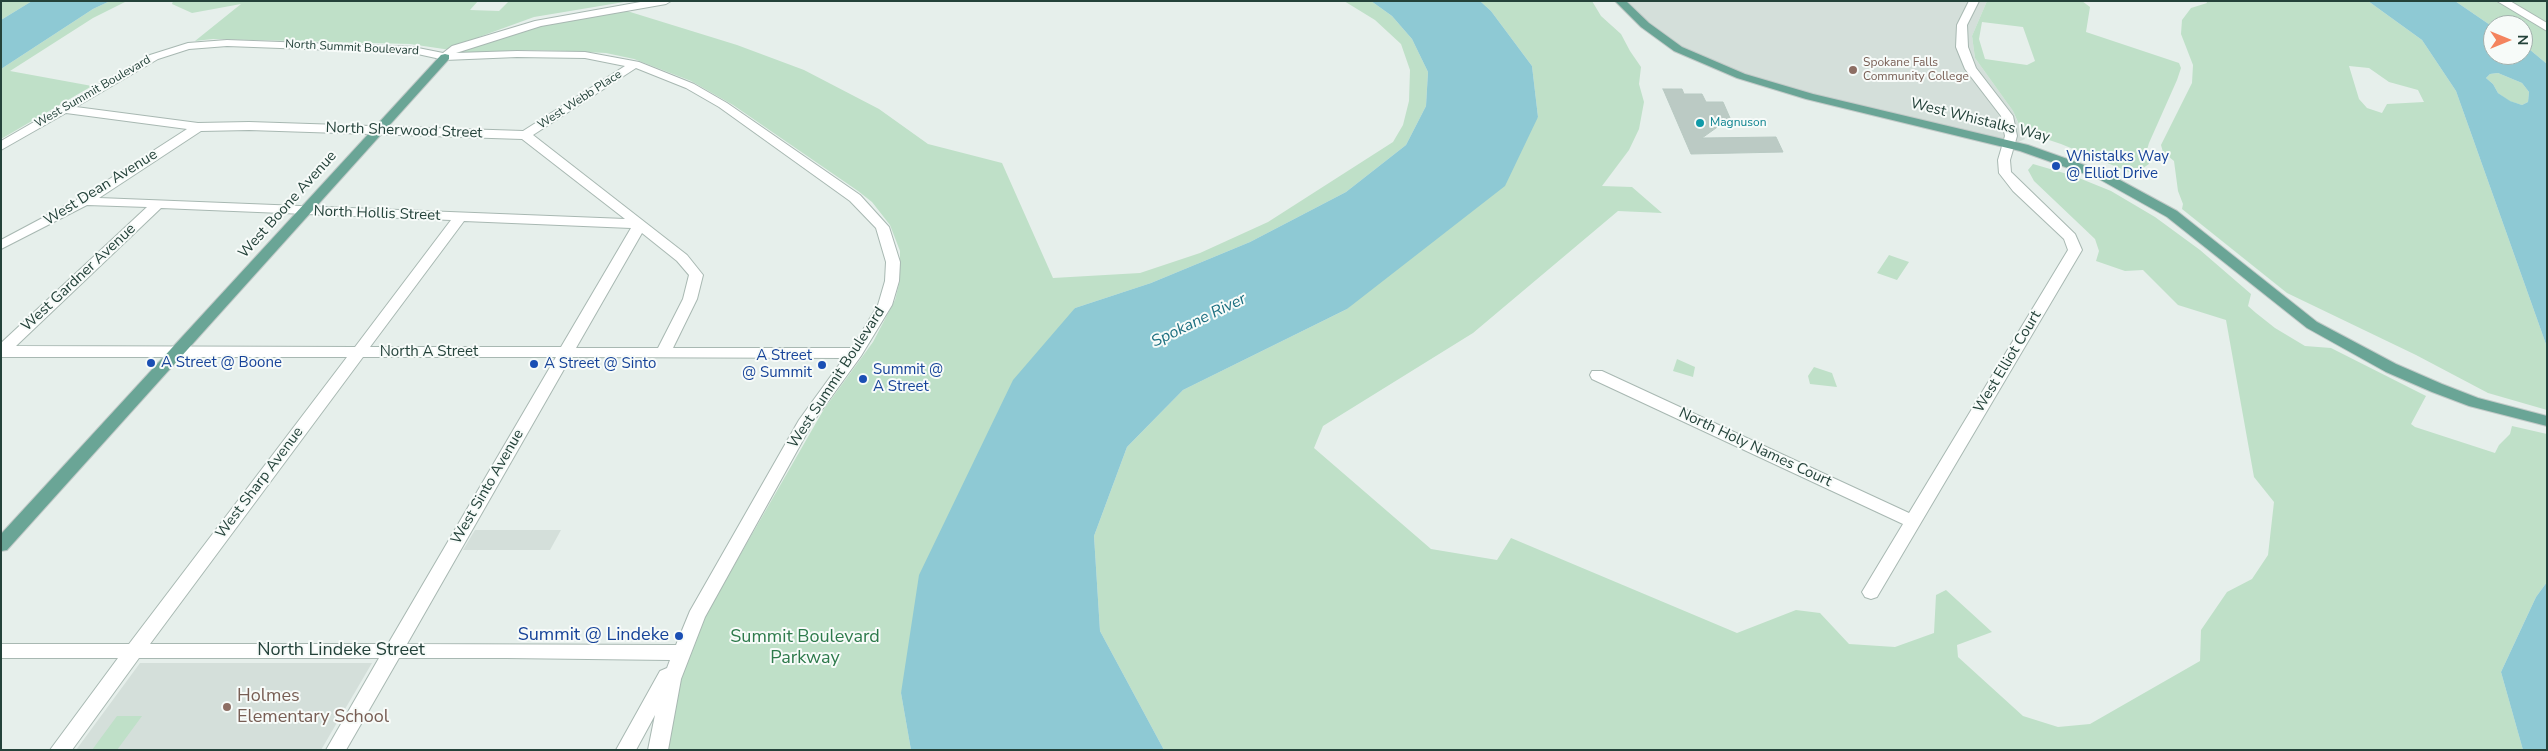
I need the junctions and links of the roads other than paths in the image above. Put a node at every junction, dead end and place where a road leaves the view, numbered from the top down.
1 (666, 1) edge
2 (1620, 1) edge
3 (1974, 1) edge
4 (2502, 1) edge
5 (2547, 28) edge
6 (188, 46) joint
7 (445, 57) junction
8 (635, 64) junction
9 (64, 109) junction
10 (198, 127) junction
11 (378, 130) junction
12 (525, 135) junction
13 (2009, 144) junction
14 (1, 146) edge
15 (85, 201) junction
16 (158, 204) junction
17 (305, 210) junction
18 (460, 217) junction
19 (640, 224) junction
20 (1, 245) edge
21 (2, 352) edge
22 (176, 352) junction
23 (357, 352) junction
24 (566, 352) junction
25 (663, 352) junction
26 (856, 353) junction
27 (1597, 374) dead end
28 (2547, 421) edge
29 (1913, 522) junction
30 (1, 545) edge
31 (1871, 592) dead end
32 (1, 651) edge
33 (394, 651) junction
34 (134, 652) junction
35 (680, 653) junction
36 (60, 750) edge
37 (336, 750) edge
38 (626, 750) edge
39 (658, 750) edge

1 - 7 street, West Boone Avenue
2 - 13 main road, West Whistalks Way
3 - 13 street
4 - 5 street
6 - 7 street, North Summit Boulevard
6 - 9 street, West Summit Boulevard
7 - 8 street, North Summit Boulevard
7 - 11 main road, West Boone Avenue
8 - 12 street, West Webb Place
8 - 26 street, West Summit Boulevard
9 - 10 street, North Sherwood Street
9 - 14 street, West Summit Boulevard
10 - 11 street, North Sherwood Street
10 - 15 street, West Dean Avenue
11 - 12 street, North Sherwood Street
11 - 17 main road, West Boone Avenue
12 - 19 street
13 - 28 main road, West Whistalks Way
13 - 29 street, West Elliot Court
15 - 16 street, North Hollis Street
15 - 20 street, West Dean Avenue
16 - 17 street, North Hollis Street
16 - 21 street, West Gardner Avenue
17 - 18 street, North Hollis Street
17 - 22 main road, West Boone Avenue
18 - 19 street, North Hollis Street
18 - 23 street, West Sharp Avenue
19 - 24 street, West Sinto Avenue
19 - 25 street
21 - 22 street, North A Street
22 - 23 street, North A Street
22 - 30 main road, West Boone Avenue
23 - 24 street, North A Street
23 - 34 street, West Sharp Avenue
24 - 25 street, North A Street
24 - 33 street, West Sinto Avenue
25 - 26 street, North A Street
26 - 35 street, West Summit Boulevard
27 - 29 street, North Holy Names Court
29 - 31 street, West Elliot Court
32 - 34 street, North Lindeke Street
33 - 34 street, North Lindeke Street
33 - 35 street, North Lindeke Street
33 - 37 street, West Sinto Avenue
34 - 36 street, West Sharp Avenue
35 - 38 street
35 - 39 street

